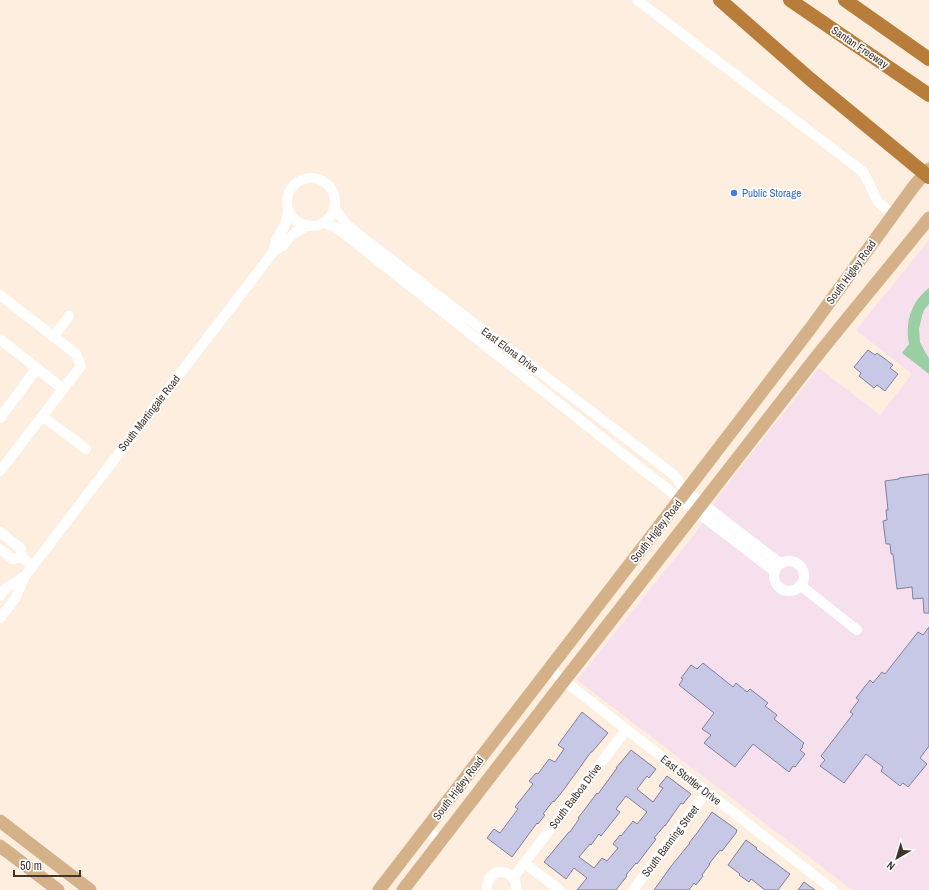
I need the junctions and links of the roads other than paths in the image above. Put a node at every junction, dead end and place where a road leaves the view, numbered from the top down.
1 (637, 0) edge
2 (720, 0) edge
3 (790, 0) edge
4 (845, 0) edge
5 (929, 59) edge
6 (929, 95) edge
7 (928, 173) edge
8 (335, 208) junction
9 (288, 210) junction
10 (893, 216) junction
11 (929, 218) edge
12 (324, 223) junction
13 (308, 226) junction
14 (274, 251) junction
15 (0, 295) edge
16 (69, 316) dead end
17 (53, 337) junction
18 (0, 339) edge
19 (37, 368) junction
20 (63, 389) junction
21 (42, 416) junction
22 (0, 418) edge
23 (86, 449) dead end
24 (0, 470) edge
25 (683, 495) junction
26 (699, 507) junction
27 (0, 532) edge
28 (0, 549) edge
29 (22, 557) junction
30 (32, 566) junction
31 (777, 567) junction
32 (25, 576) junction
33 (800, 585) junction
34 (0, 596) edge
35 (0, 618) edge
36 (857, 630) dead end
37 (549, 669) junction
38 (564, 682) junction
39 (626, 730) junction
40 (706, 792) junction
41 (0, 821) edge
42 (426, 830) junction
43 (441, 841) junction
44 (0, 846) edge
45 (524, 863) junction
46 (69, 873) junction
47 (513, 878) junction
48 (57, 889) edge
49 (90, 890) edge
50 (380, 890) edge
51 (403, 890) edge
52 (487, 890) edge
53 (516, 890) edge
54 (560, 890) edge
55 (633, 890) edge
56 (833, 890) edge

1 - 10 street
2 - 7 highway
3 - 6 highway, Santan Freeway
4 - 5 highway
7 - 10 main road, South Higley Road
8 - 9 street
8 - 12 street
8 - 25 street, East Elona Drive
9 - 13 street
9 - 14 street, South Martingale Road
10 - 25 main road, South Higley Road
11 - 26 main road, South Higley Road
12 - 13 street
12 - 25 street, East Elona Drive
13 - 14 street, South Martingale Road
14 - 30 street, South Martingale Road
15 - 17 street
16 - 17 street
17 - 20 street
18 - 19 street
19 - 20 street
19 - 22 street
20 - 21 street
21 - 23 street
21 - 24 street
25 - 26 street
25 - 37 main road, South Higley Road
26 - 31 street
26 - 38 main road, South Higley Road
27 - 29 street
28 - 29 street
29 - 30 street
30 - 32 street, South Martingale Road
31 - 33 street
31 - 33 street
32 - 34 street, South Martingale Road
32 - 35 street, South Martingale Road
33 - 36 street
37 - 38 street, East Stottler Drive
37 - 42 main road, South Higley Road
38 - 39 street, East Stottler Drive
38 - 43 main road, South Higley Road
39 - 40 street, East Stottler Drive
39 - 45 street, South Balboa Drive
40 - 55 street, South Banning Street
40 - 56 street, East Stottler Drive
41 - 46 main road
42 - 43 street
42 - 50 main road, South Higley Road
43 - 51 main road, South Higley Road
44 - 48 main road
45 - 47 street, South Balboa Drive
45 - 54 street
46 - 48 main road
46 - 49 main road
47 - 52 street
47 - 53 street

